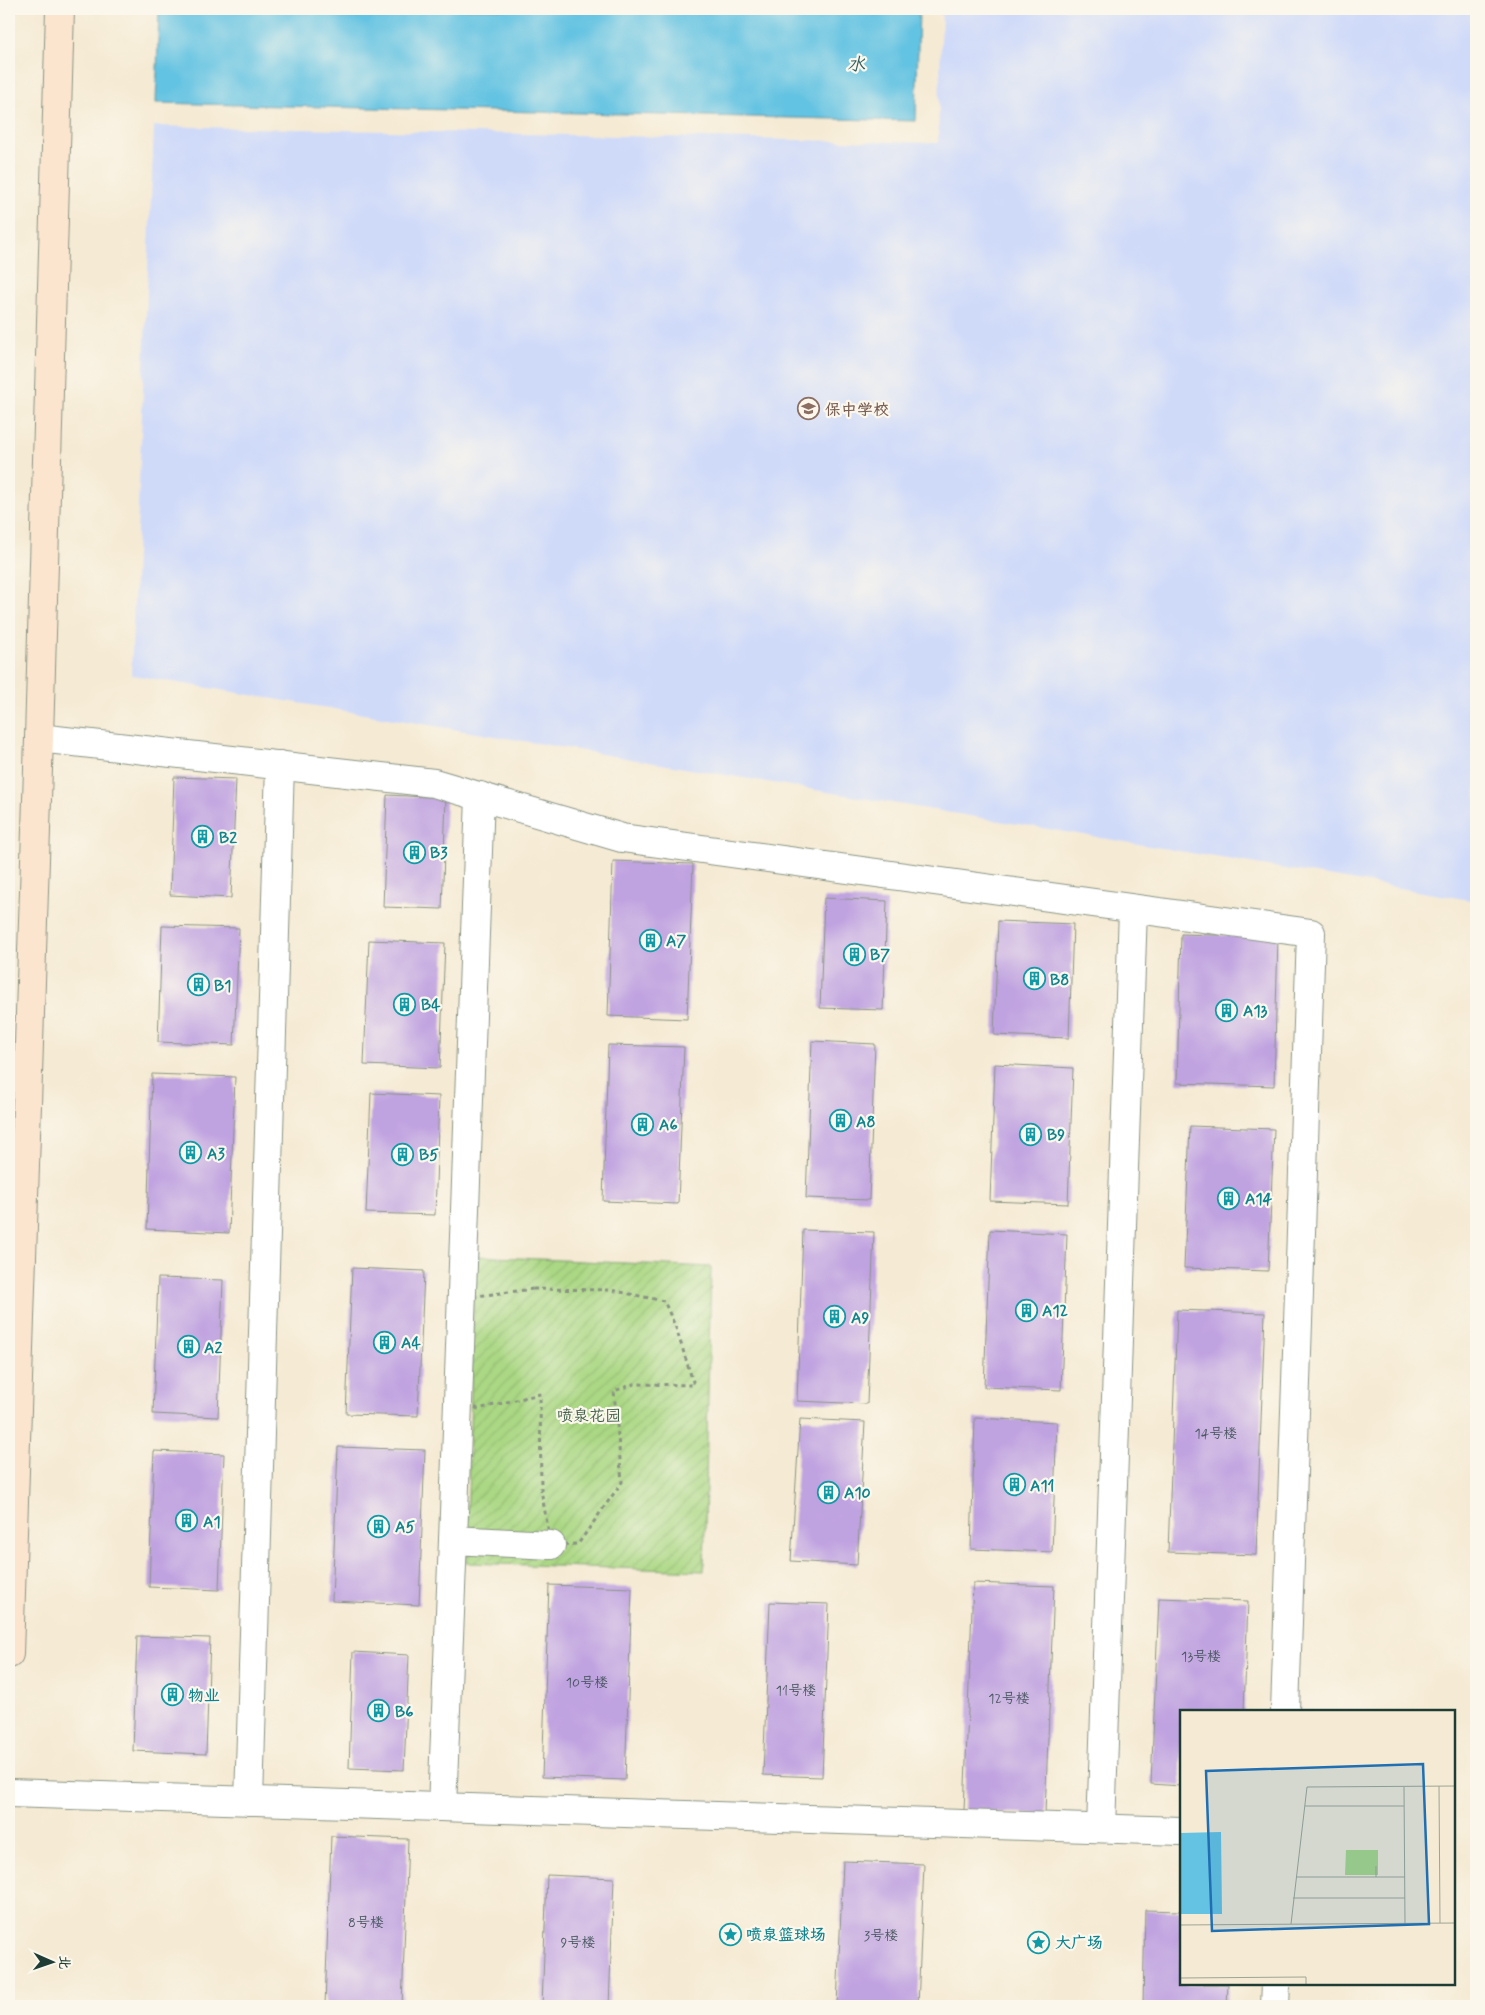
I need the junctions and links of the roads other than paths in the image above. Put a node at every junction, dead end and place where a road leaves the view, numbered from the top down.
1 (60, 9) edge
2 (39, 738) junction
3 (280, 765) junction
4 (480, 796) junction
5 (1133, 910) junction
6 (453, 1540) junction
7 (551, 1545) road end
8 (9, 1654) edge
9 (1285, 1710) edge
10 (9, 1793) edge
11 (249, 1801) junction
12 (442, 1807) junction
13 (1101, 1828) junction
14 (1180, 1831) edge
15 (1276, 1985) edge
16 (1275, 2006) edge

1 - 2 main road
2 - 3 street
2 - 8 main road
3 - 4 street
3 - 11 street
4 - 5 street
4 - 6 street
5 - 9 street
5 - 13 street
6 - 7 street
6 - 12 street
10 - 11 street
11 - 12 street
12 - 13 street
13 - 14 street
15 - 16 street

